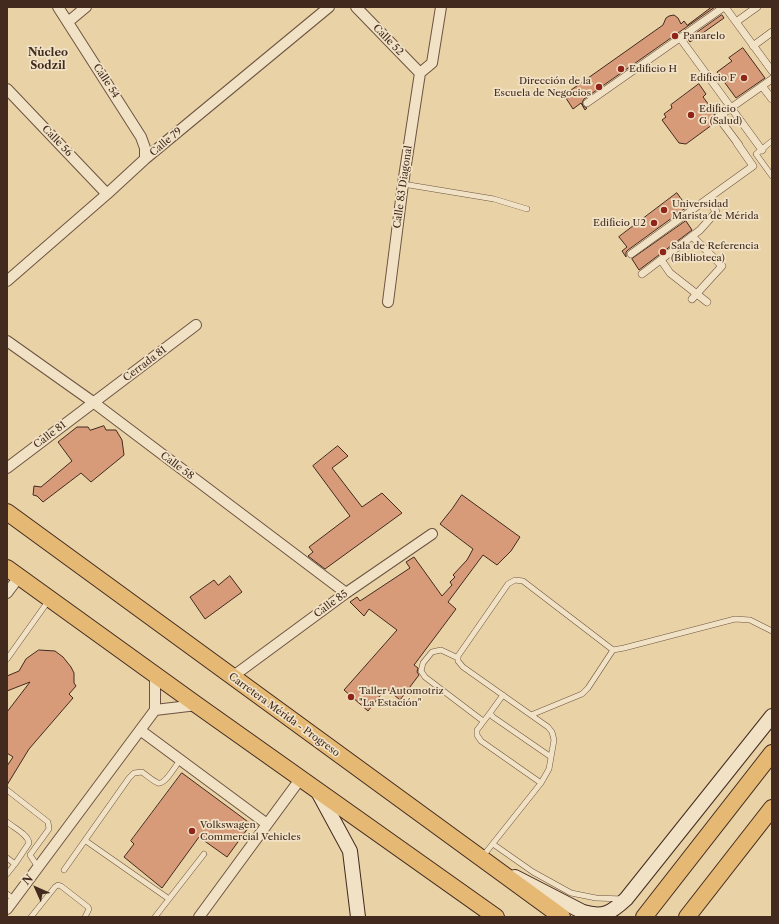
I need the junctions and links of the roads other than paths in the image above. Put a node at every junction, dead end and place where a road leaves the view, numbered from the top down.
1 (58, 7) edge
2 (86, 7) edge
3 (328, 7) edge
4 (356, 7) edge
5 (441, 7) edge
6 (725, 7) edge
7 (757, 7) edge
8 (68, 22) junction
9 (736, 22) junction
10 (772, 32) edge
11 (680, 38) junction
12 (753, 46) junction
13 (772, 71) edge
14 (420, 73) junction
15 (772, 79) edge
16 (762, 86) junction
17 (7, 89) edge
18 (772, 99) edge
19 (587, 103) dead end
20 (731, 108) junction
21 (772, 141) edge
22 (762, 150) junction
23 (144, 159) junction
24 (772, 176) edge
25 (403, 184) junction
26 (107, 194) junction
27 (709, 198) junction
28 (527, 209) dead end
29 (692, 236) junction
30 (631, 254) dead end
31 (661, 260) junction
32 (642, 274) dead end
33 (7, 281) edge
34 (692, 299) dead end
35 (388, 302) dead end
36 (707, 302) dead end
37 (196, 325) dead end
38 (7, 341) edge
39 (93, 402) junction
40 (7, 468) edge
41 (7, 512) edge
42 (432, 534) dead end
43 (13, 572) edge
44 (7, 593) edge
45 (346, 593) junction
46 (50, 599) junction
47 (772, 631) edge
48 (613, 650) junction
49 (458, 658) junction
50 (7, 659) edge
51 (155, 675) junction
52 (232, 677) junction
53 (503, 695) junction
54 (197, 705) junction
55 (155, 710) junction
56 (490, 713) junction
57 (531, 715) junction
58 (772, 716) edge
59 (483, 721) junction
60 (140, 730) junction
61 (772, 753) edge
62 (551, 758) junction
63 (180, 760) junction
64 (301, 778) junction
65 (540, 783) junction
66 (316, 789) junction
67 (7, 790) edge
68 (772, 808) edge
69 (7, 822) edge
70 (765, 823) edge
71 (267, 824) junction
72 (86, 841) junction
73 (493, 844) junction
74 (204, 854) dead end
75 (7, 858) edge
76 (487, 861) junction
77 (15, 864) junction
78 (38, 867) junction
79 (64, 870) dead end
80 (7, 874) edge
81 (10, 896) edge
82 (169, 899) junction
83 (626, 899) junction
84 (7, 909) edge
85 (34, 916) edge
86 (85, 917) edge
87 (156, 917) edge
88 (199, 917) edge
89 (358, 917) edge
90 (496, 917) edge
91 (562, 917) edge
92 (644, 917) edge
93 (687, 917) edge

1 - 8 street, Calle 54
2 - 8 street
3 - 23 street, Calle 79
4 - 14 street, Calle 52
5 - 14 street
6 - 9 street
6 - 11 street
7 - 9 street
8 - 23 street, Calle 54
9 - 12 street
10 - 12 street
11 - 19 street
11 - 20 street
12 - 13 street
14 - 25 street, Calle 83 Diagonal
15 - 16 street
16 - 18 street
16 - 20 street
17 - 26 street, Calle 56
20 - 22 street
20 - 27 street
21 - 22 lane
22 - 24 lane
23 - 26 street, Calle 79
25 - 28 lane
25 - 35 street, Calle 83 Diagonal
26 - 33 street, Calle 79
27 - 29 street
27 - 30 street
29 - 31 street
29 - 34 street
31 - 32 street
31 - 36 street
37 - 39 street, Cerrada 81
38 - 39 street, Calle 58
39 - 40 street, Calle 81
39 - 45 street, Calle 58
41 - 52 highway, Carretera Mérida - Progreso
42 - 45 street, Calle 85
43 - 44 street
43 - 46 highway
45 - 52 street, Calle 85
46 - 50 lane
46 - 51 highway
47 - 48 lane
48 - 49 lane
48 - 57 lane
49 - 53 lane
49 - 59 lane
51 - 54 highway
51 - 55 street
52 - 76 highway, Carretera Mérida - Progreso
53 - 56 lane
53 - 57 lane
54 - 55 street
54 - 64 highway
55 - 60 street
56 - 59 lane
56 - 62 lane
57 - 62 lane
58 - 83 main road
59 - 65 lane
60 - 63 street
60 - 78 street
61 - 92 highway
62 - 65 lane
63 - 71 street
63 - 72 lane
64 - 66 highway
64 - 71 street
65 - 73 lane
66 - 89 main road
66 - 90 highway
67 - 78 lane
68 - 70 highway
69 - 77 lane
70 - 93 highway
71 - 88 street
72 - 79 lane
72 - 82 lane
73 - 76 lane
73 - 83 lane
74 - 82 lane
75 - 77 lane
76 - 83 main road
76 - 91 highway, Carretera Mérida - Progreso
77 - 80 lane
78 - 81 street
81 - 84 street
82 - 87 lane
85 - 86 lane

